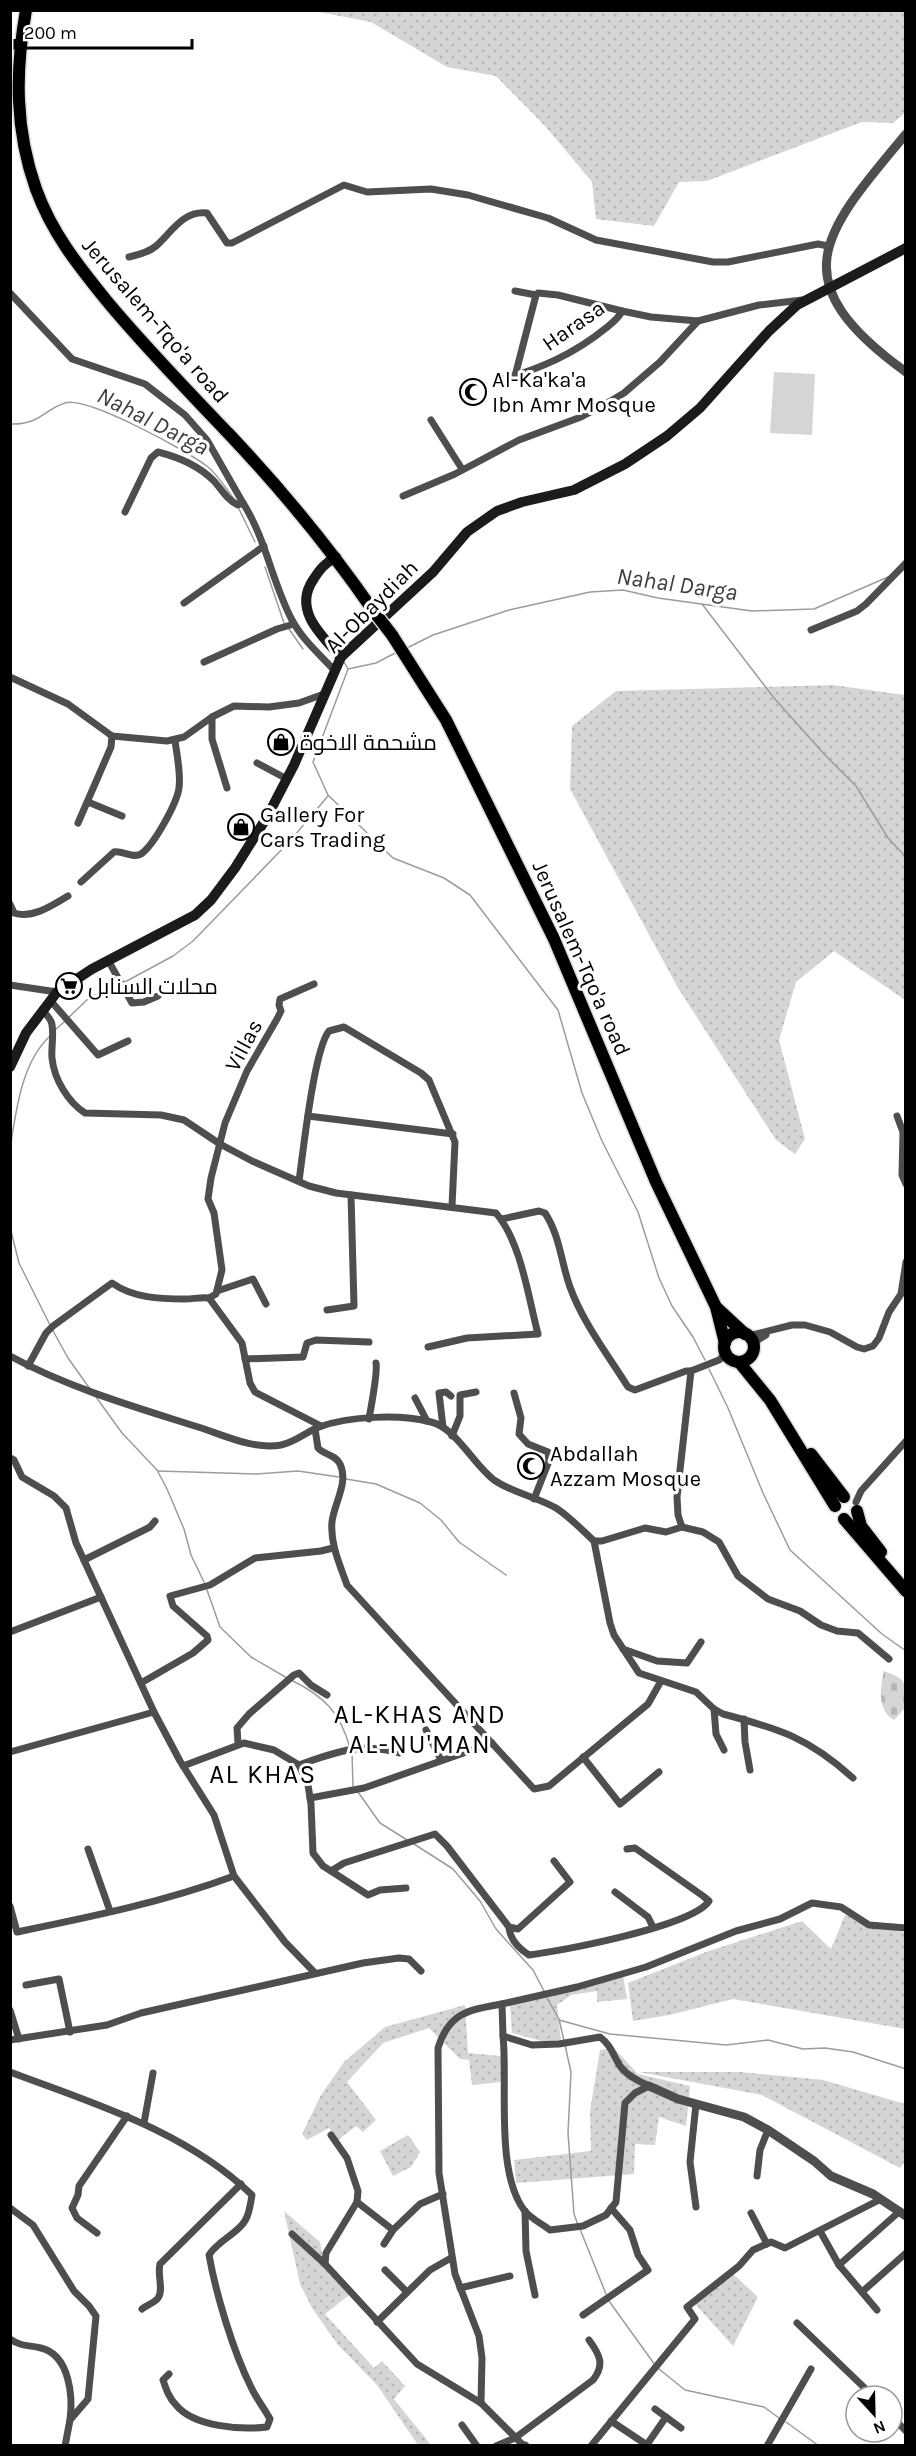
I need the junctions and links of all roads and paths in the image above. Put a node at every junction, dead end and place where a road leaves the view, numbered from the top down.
1 (26, 10) edge
2 (906, 134) edge
3 (828, 246) junction
4 (906, 248) edge
5 (129, 257) dead end
6 (829, 287) junction
7 (515, 291) dead end
8 (10, 293) edge
9 (536, 295) junction
10 (807, 299) junction
11 (622, 311) junction
12 (698, 321) junction
13 (906, 372) edge
14 (515, 376) junction
15 (500, 381) dead end
16 (431, 420) dead end
17 (462, 469) junction
18 (403, 496) dead end
19 (243, 503) junction
20 (125, 512) dead end
21 (264, 546) junction
22 (336, 557) junction
23 (906, 563) edge
24 (184, 603) dead end
25 (294, 624) junction
26 (811, 630) dead end
27 (341, 657) junction
28 (204, 662) dead end
29 (334, 670) junction
30 (10, 677) edge
31 (324, 694) junction
32 (212, 717) junction
33 (112, 736) junction
34 (175, 741) junction
35 (257, 763) dead end
36 (287, 779) junction
37 (227, 788) dead end
38 (88, 802) junction
39 (122, 816) dead end
40 (78, 824) dead end
41 (81, 882) dead end
42 (68, 896) dead end
43 (10, 904) edge
44 (108, 960) junction
45 (314, 984) dead end
46 (10, 986) edge
47 (54, 996) junction
48 (158, 996) dead end
49 (42, 1010) junction
50 (128, 1041) dead end
51 (10, 1067) edge
52 (308, 1116) junction
53 (897, 1116) dead end
54 (453, 1134) junction
55 (220, 1144) junction
56 (299, 1181) junction
57 (906, 1184) edge
58 (351, 1195) junction
59 (452, 1206) junction
60 (501, 1219) junction
61 (906, 1262) edge
62 (217, 1291) junction
63 (209, 1298) junction
64 (266, 1304) dead end
65 (716, 1307) junction
66 (327, 1310) dead end
67 (369, 1342) dead end
68 (749, 1342) junction
69 (428, 1347) dead end
70 (725, 1348) junction
71 (10, 1356) edge
72 (245, 1359) junction
73 (739, 1362) junction
74 (376, 1363) dead end
75 (28, 1366) junction
76 (691, 1371) junction
77 (759, 1384) junction
78 (476, 1392) dead end
79 (514, 1394) dead end
80 (451, 1396) dead end
81 (415, 1398) dead end
82 (369, 1419) junction
83 (427, 1421) junction
84 (443, 1427) junction
85 (318, 1428) junction
86 (452, 1436) junction
87 (906, 1442) edge
88 (10, 1458) edge
89 (534, 1499) junction
90 (848, 1504) junction
91 (155, 1521) dead end
92 (682, 1527) junction
93 (594, 1541) junction
94 (333, 1548) junction
95 (84, 1560) junction
96 (900, 1578) edge
97 (906, 1591) edge
98 (101, 1597) junction
99 (10, 1632) edge
100 (700, 1642) dead end
101 (623, 1649) junction
102 (888, 1659) dead end
103 (661, 1681) junction
104 (141, 1683) junction
105 (327, 1695) dead end
106 (714, 1709) junction
107 (154, 1712) junction
108 (744, 1719) junction
109 (426, 1731) dead end
110 (238, 1743) junction
111 (492, 1743) junction
112 (724, 1750) dead end
113 (10, 1752) edge
114 (399, 1753) dead end
115 (583, 1757) junction
116 (441, 1760) junction
117 (299, 1765) junction
118 (183, 1766) junction
119 (750, 1770) dead end
120 (659, 1772) dead end
121 (853, 1778) dead end
122 (310, 1798) junction
123 (88, 1849) dead end
124 (627, 1850) dead end
125 (554, 1861) dead end
126 (331, 1870) junction
127 (234, 1876) junction
128 (406, 1888) dead end
129 (615, 1892) dead end
130 (10, 1906) edge
131 (110, 1911) junction
132 (508, 1927) junction
133 (653, 1927) junction
134 (906, 1928) edge
135 (421, 1971) dead end
136 (314, 1972) junction
137 (26, 1985) dead end
138 (502, 2004) junction
139 (10, 2010) edge
140 (70, 2032) junction
141 (503, 2036) junction
142 (14, 2039) edge
143 (10, 2072) edge
144 (153, 2073) dead end
145 (649, 2086) junction
146 (696, 2104) junction
147 (127, 2115) junction
148 (144, 2123) junction
149 (768, 2130) junction
150 (331, 2135) dead end
151 (757, 2176) dead end
152 (241, 2184) junction
153 (443, 2194) junction
154 (881, 2199) junction
155 (357, 2202) junction
156 (696, 2207) dead end
157 (10, 2208) edge
158 (611, 2208) junction
159 (525, 2211) junction
160 (751, 2213) dead end
161 (903, 2214) edge
162 (393, 2230) junction
163 (820, 2231) junction
164 (97, 2232) dead end
165 (292, 2234) dead end
166 (384, 2244) dead end
167 (767, 2244) junction
168 (906, 2253) edge
169 (451, 2258) junction
170 (325, 2264) junction
171 (839, 2265) junction
172 (386, 2270) dead end
173 (510, 2276) dead end
174 (460, 2288) junction
175 (407, 2292) junction
176 (862, 2292) junction
177 (535, 2295) dead end
178 (142, 2309) dead end
179 (877, 2310) dead end
180 (583, 2315) dead end
181 (377, 2322) junction
182 (797, 2323) dead end
183 (10, 2339) edge
184 (589, 2340) dead end
185 (811, 2369) dead end
186 (169, 2374) dead end
187 (861, 2384) edge
188 (481, 2403) junction
189 (655, 2409) dead end
190 (666, 2417) junction
191 (70, 2420) junction
192 (611, 2421) junction
193 (462, 2425) dead end
194 (681, 2428) dead end
195 (521, 2443) edge
196 (65, 2445) edge
197 (476, 2445) edge
198 (496, 2445) edge
199 (591, 2445) edge
200 (647, 2445) edge
201 (767, 2445) edge

1 - 22 main road, Jerusalem-Tqo'a road
2 - 3 street
3 - 5 street
3 - 6 street
4 - 6 main road, Al-Obaydiah
6 - 10 main road, Al-Obaydiah
6 - 13 street
7 - 9 street
8 - 19 street
9 - 11 street
9 - 14 street
10 - 12 street, Harasa
10 - 27 main road, Al-Obaydiah
11 - 12 street, Harasa
11 - 14 street, Harasa
12 - 17 street
14 - 15 street, Harasa
16 - 17 street
17 - 18 street
19 - 20 street
19 - 21 street
21 - 24 street
21 - 25 street
22 - 27 main road
22 - 65 main road, Jerusalem-Tqo'a road, bridge
23 - 26 street
25 - 28 street
25 - 29 street
27 - 29 main road, Al-Obaydiah
29 - 31 main road, Al-Obaydiah
30 - 33 street
31 - 32 street
31 - 36 main road, Al-Obaydiah
32 - 34 street
32 - 37 street
33 - 34 street
33 - 38 street
34 - 41 street
35 - 36 street
36 - 44 main road, Al-Obaydiah
38 - 39 street
38 - 40 street
42 - 43 street
44 - 47 main road, Al-Obaydiah
44 - 48 street
45 - 55 street, Villas
46 - 47 street
47 - 49 main road, Al-Obaydiah
47 - 50 street
49 - 51 main road, Al-Obaydiah
49 - 55 street
52 - 54 street
52 - 54 street
52 - 56 street
53 - 57 street
54 - 59 street
55 - 56 street
55 - 62 street
56 - 58 street
58 - 59 street
58 - 66 street
59 - 60 street
60 - 69 street
60 - 76 street
61 - 68 street
62 - 63 street
62 - 64 street
63 - 72 street
63 - 75 street
65 - 68 main road
65 - 70 main road
67 - 72 street
68 - 70 main road
68 - 73 main road
68 - 77 main road
70 - 73 main road
70 - 76 street
71 - 75 street
72 - 85 street
73 - 77 main road
74 - 82 street
75 - 85 street
76 - 92 street
77 - 90 main road
78 - 86 street
79 - 89 street
80 - 84 street
81 - 83 street
82 - 83 street
82 - 85 street
83 - 84 street
84 - 86 street
85 - 94 street
86 - 89 street
87 - 90 street
88 - 95 street
89 - 93 street
90 - 96 main road
90 - 96 main road
91 - 95 street
92 - 93 street
92 - 102 street
93 - 101 street
94 - 104 street
94 - 111 street
95 - 98 street
96 - 97 main road
98 - 99 street
98 - 104 street
100 - 101 street
101 - 103 street
103 - 106 street
103 - 115 street
104 - 107 street
105 - 110 street
106 - 108 street
106 - 112 street
107 - 113 street
107 - 118 street
108 - 119 street
108 - 121 street
109 - 116 street
110 - 117 street
110 - 118 street
111 - 115 street
111 - 116 street
114 - 117 street
115 - 120 street
116 - 122 street
117 - 122 street
118 - 127 street
122 - 126 street
123 - 131 street
124 - 133 street
125 - 132 street
126 - 128 street
126 - 132 street
127 - 131 street
127 - 136 street
129 - 133 street
130 - 131 street
132 - 133 street
134 - 138 street
135 - 136 street
136 - 140 street
137 - 140 street
138 - 141 street
138 - 153 street
139 - 142 street
140 - 142 street
141 - 145 street
141 - 159 street
143 - 147 street
144 - 148 street
145 - 146 street
145 - 158 street
146 - 149 street
146 - 156 street
147 - 148 street
147 - 164 street
148 - 152 street
149 - 151 street
149 - 154 street
150 - 155 street
152 - 178 street
152 - 186 street
153 - 162 street
153 - 169 street
154 - 161 street
154 - 163 street
155 - 162 street
155 - 170 street
157 - 191 street
158 - 159 street
158 - 180 street
159 - 177 street
160 - 167 street
161 - 171 street
162 - 166 street
163 - 167 street
163 - 171 street
165 - 170 street
167 - 192 street
168 - 176 street
169 - 174 street
169 - 175 street
170 - 181 street
171 - 176 street
172 - 175 street
173 - 174 street
174 - 188 street
175 - 181 street
176 - 179 street
181 - 188 street
182 - 187 street
183 - 191 street
184 - 195 street
185 - 201 street
188 - 195 street
189 - 190 street
190 - 194 street
190 - 200 street
191 - 196 street
192 - 199 street
192 - 200 street
193 - 197 street
195 - 198 street

